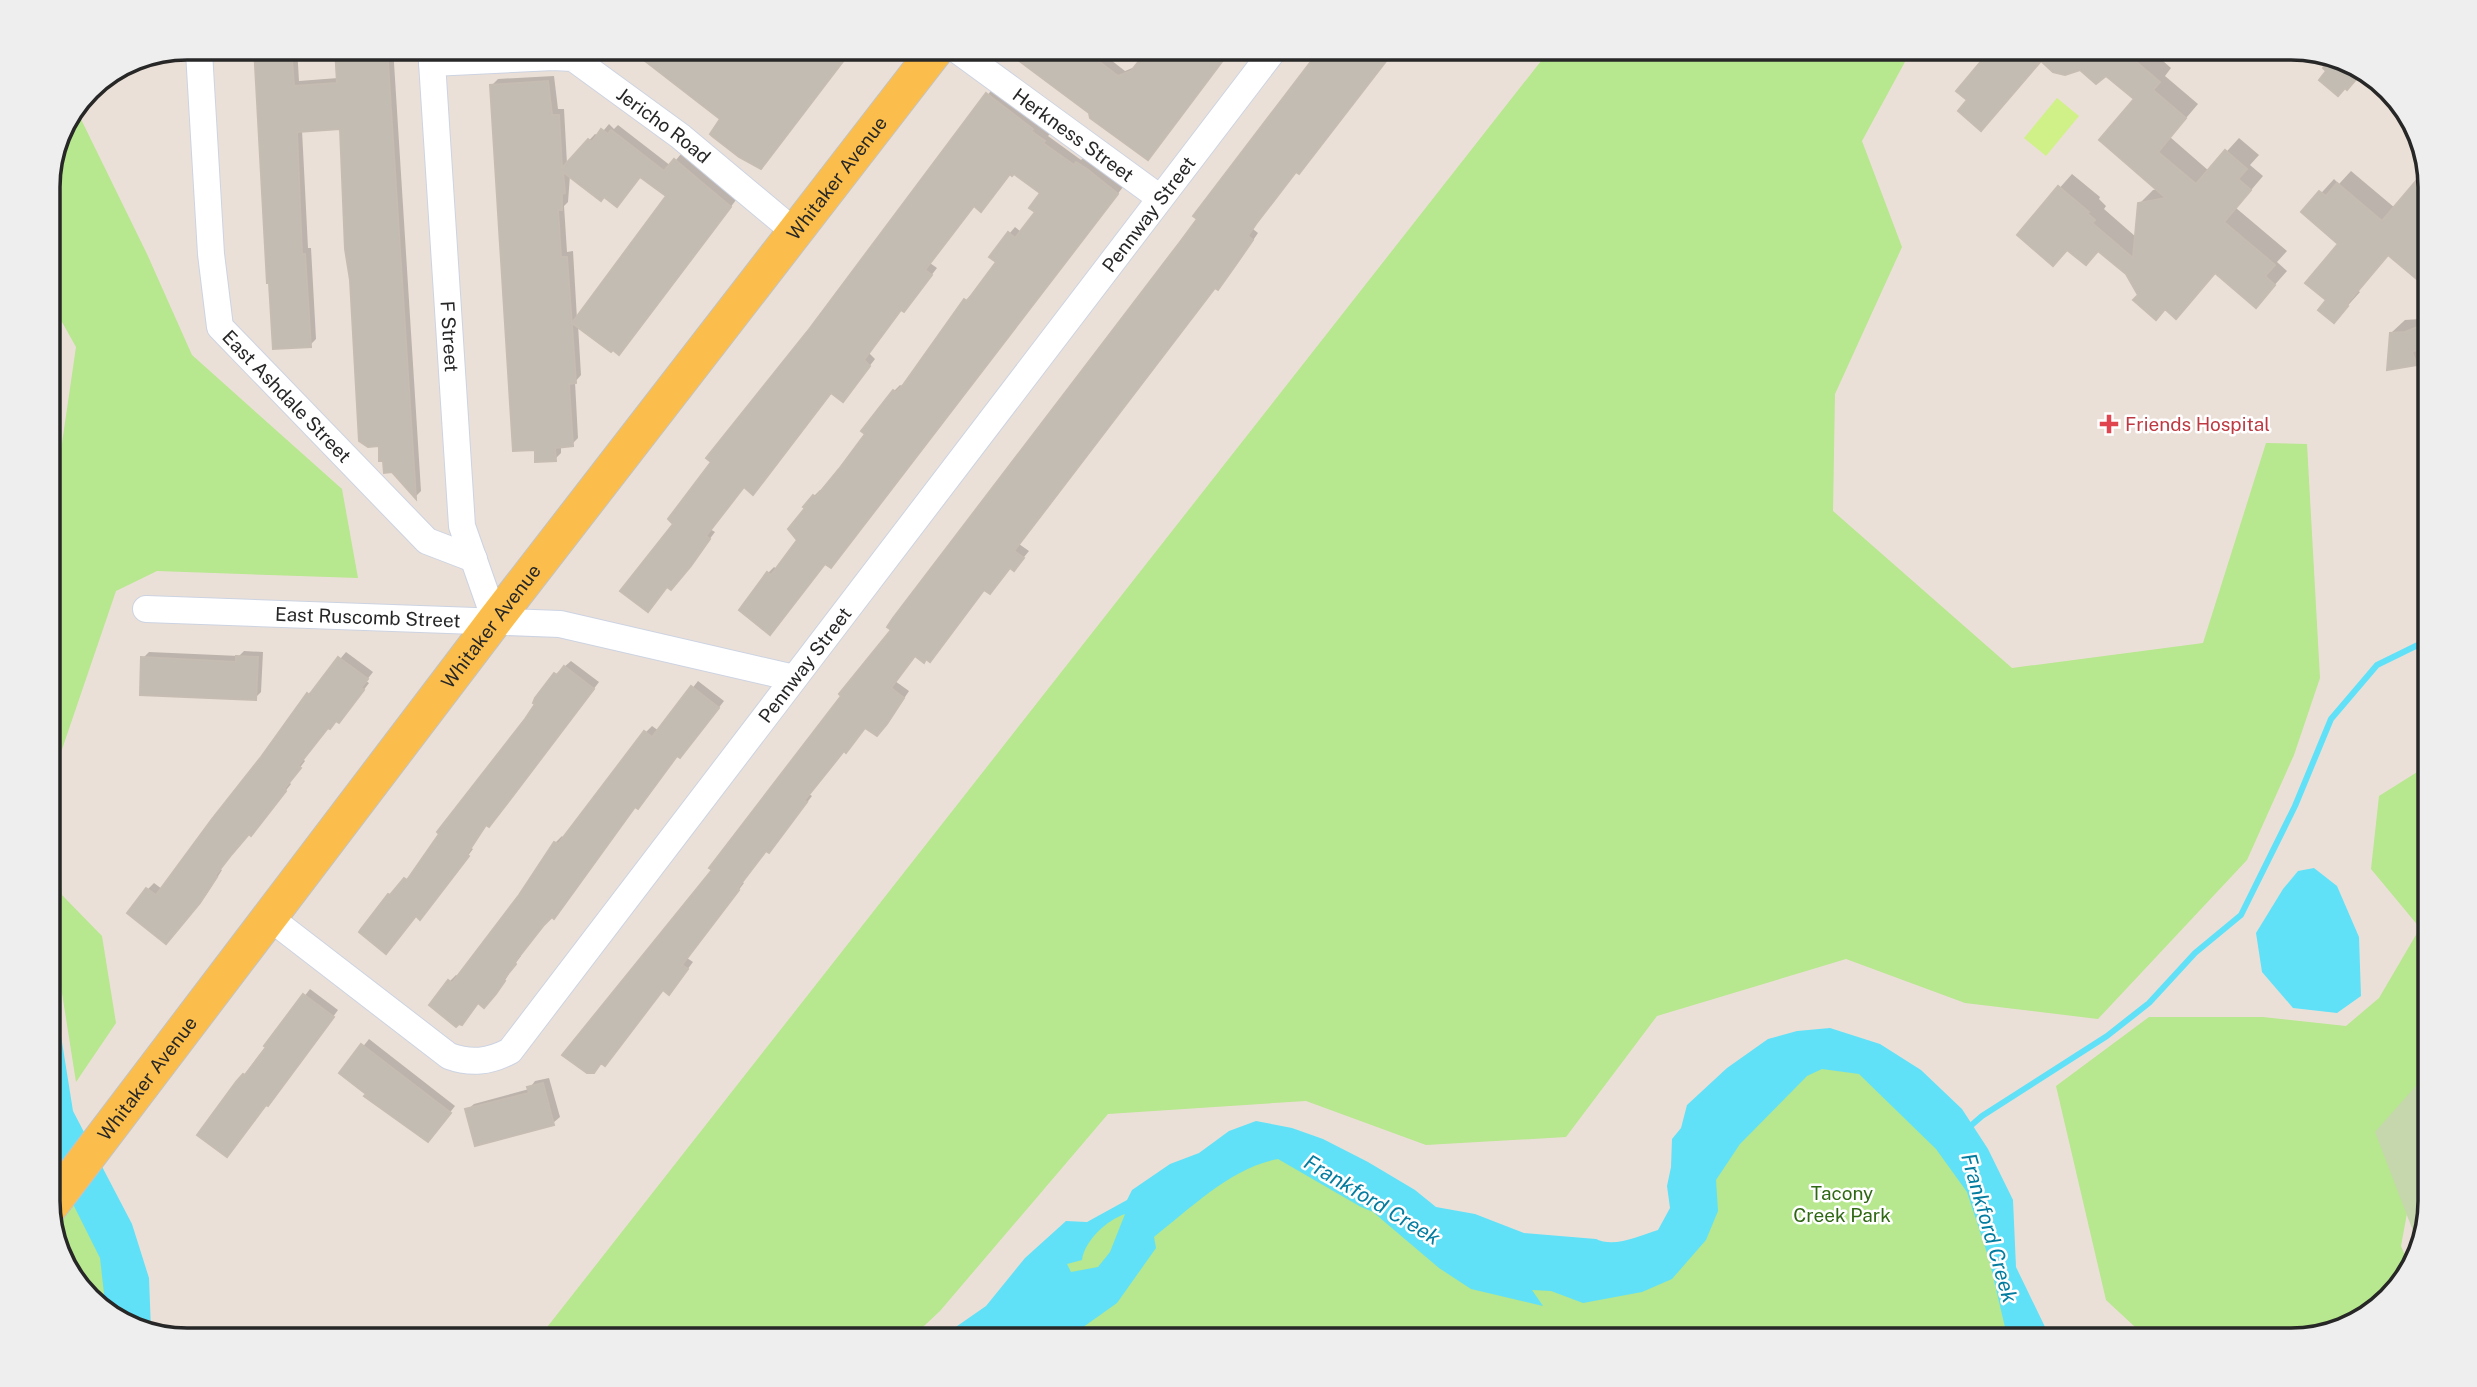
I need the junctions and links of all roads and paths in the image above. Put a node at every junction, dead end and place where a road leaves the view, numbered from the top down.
1 (199, 60) edge
2 (431, 60) edge
3 (576, 60) edge
4 (927, 60) edge
5 (971, 60) edge
6 (1266, 60) edge
7 (1160, 198) junction
8 (796, 233) junction
9 (474, 559) junction
10 (146, 609) dead end
11 (495, 620) junction
12 (794, 678) junction
13 (270, 918) junction
14 (60, 1193) edge

1 - 9 street, East Ashdale Street
2 - 9 street, F Street
3 - 8 street, Jericho Road
4 - 8 main road, Whitaker Avenue
5 - 7 street, Herkness Street
6 - 7 street, Pennway Street
7 - 12 street, Pennway Street
8 - 11 main road, Whitaker Avenue
9 - 11 street, F Street
10 - 11 street, East Ruscomb Street
11 - 12 street, East Ruscomb Street
11 - 13 main road, Whitaker Avenue
12 - 13 street, Pennway Street
13 - 14 main road, Whitaker Avenue

